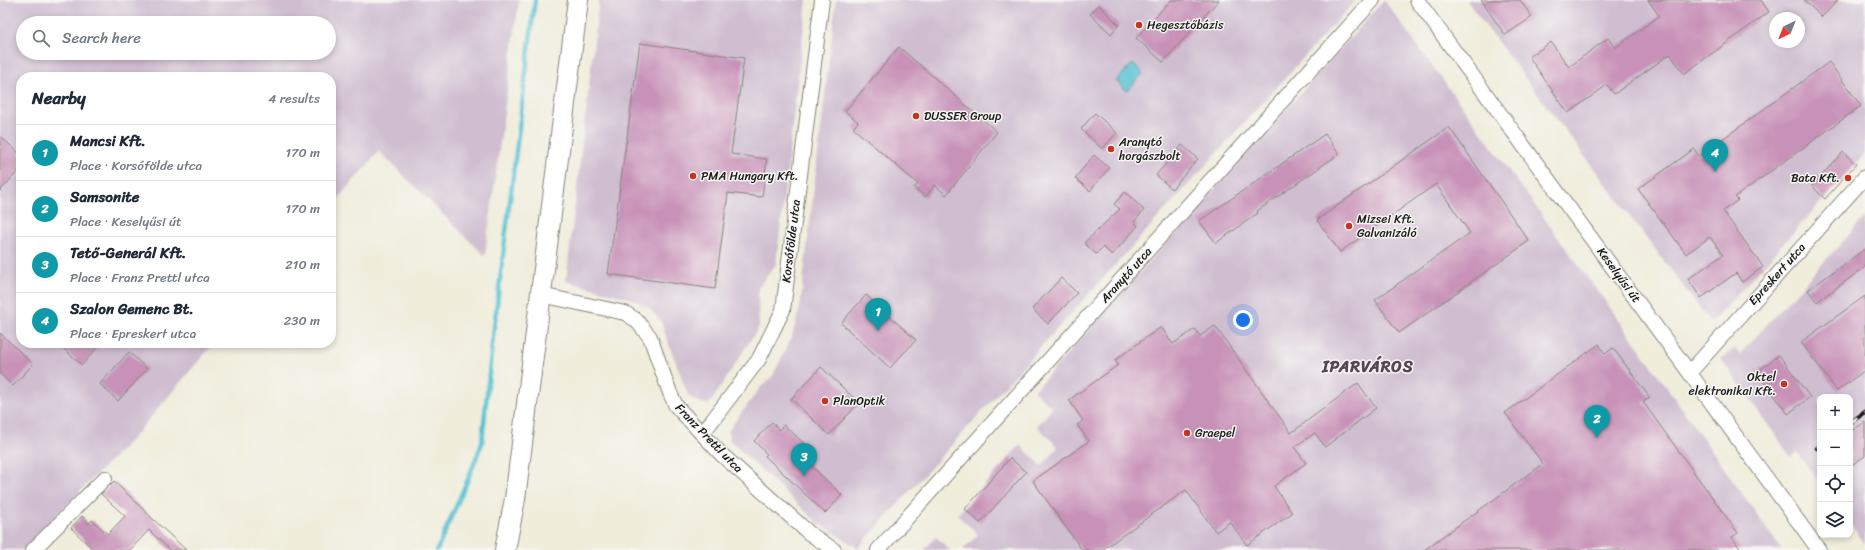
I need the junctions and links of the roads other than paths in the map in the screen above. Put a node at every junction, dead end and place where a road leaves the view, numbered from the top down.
1 (578, 0) edge
2 (822, 0) edge
3 (1373, 0) edge
4 (1417, 0) edge
5 (1865, 177) edge
6 (541, 295) junction
7 (1690, 372) junction
8 (702, 434) junction
9 (105, 478) dead end
10 (33, 550) edge
11 (505, 550) edge
12 (834, 550) edge
13 (878, 550) edge
14 (1819, 550) edge

1 - 6 main road
2 - 8 street, Korsófölde utca
3 - 13 street, Aranytó utca
4 - 7 street, Keselyűsi út
5 - 7 street, Epreskert utca
6 - 8 street, Franz Prettl utca
6 - 11 main road
7 - 14 street, Keselyűsi út
8 - 12 street, Franz Prettl utca
9 - 10 street

